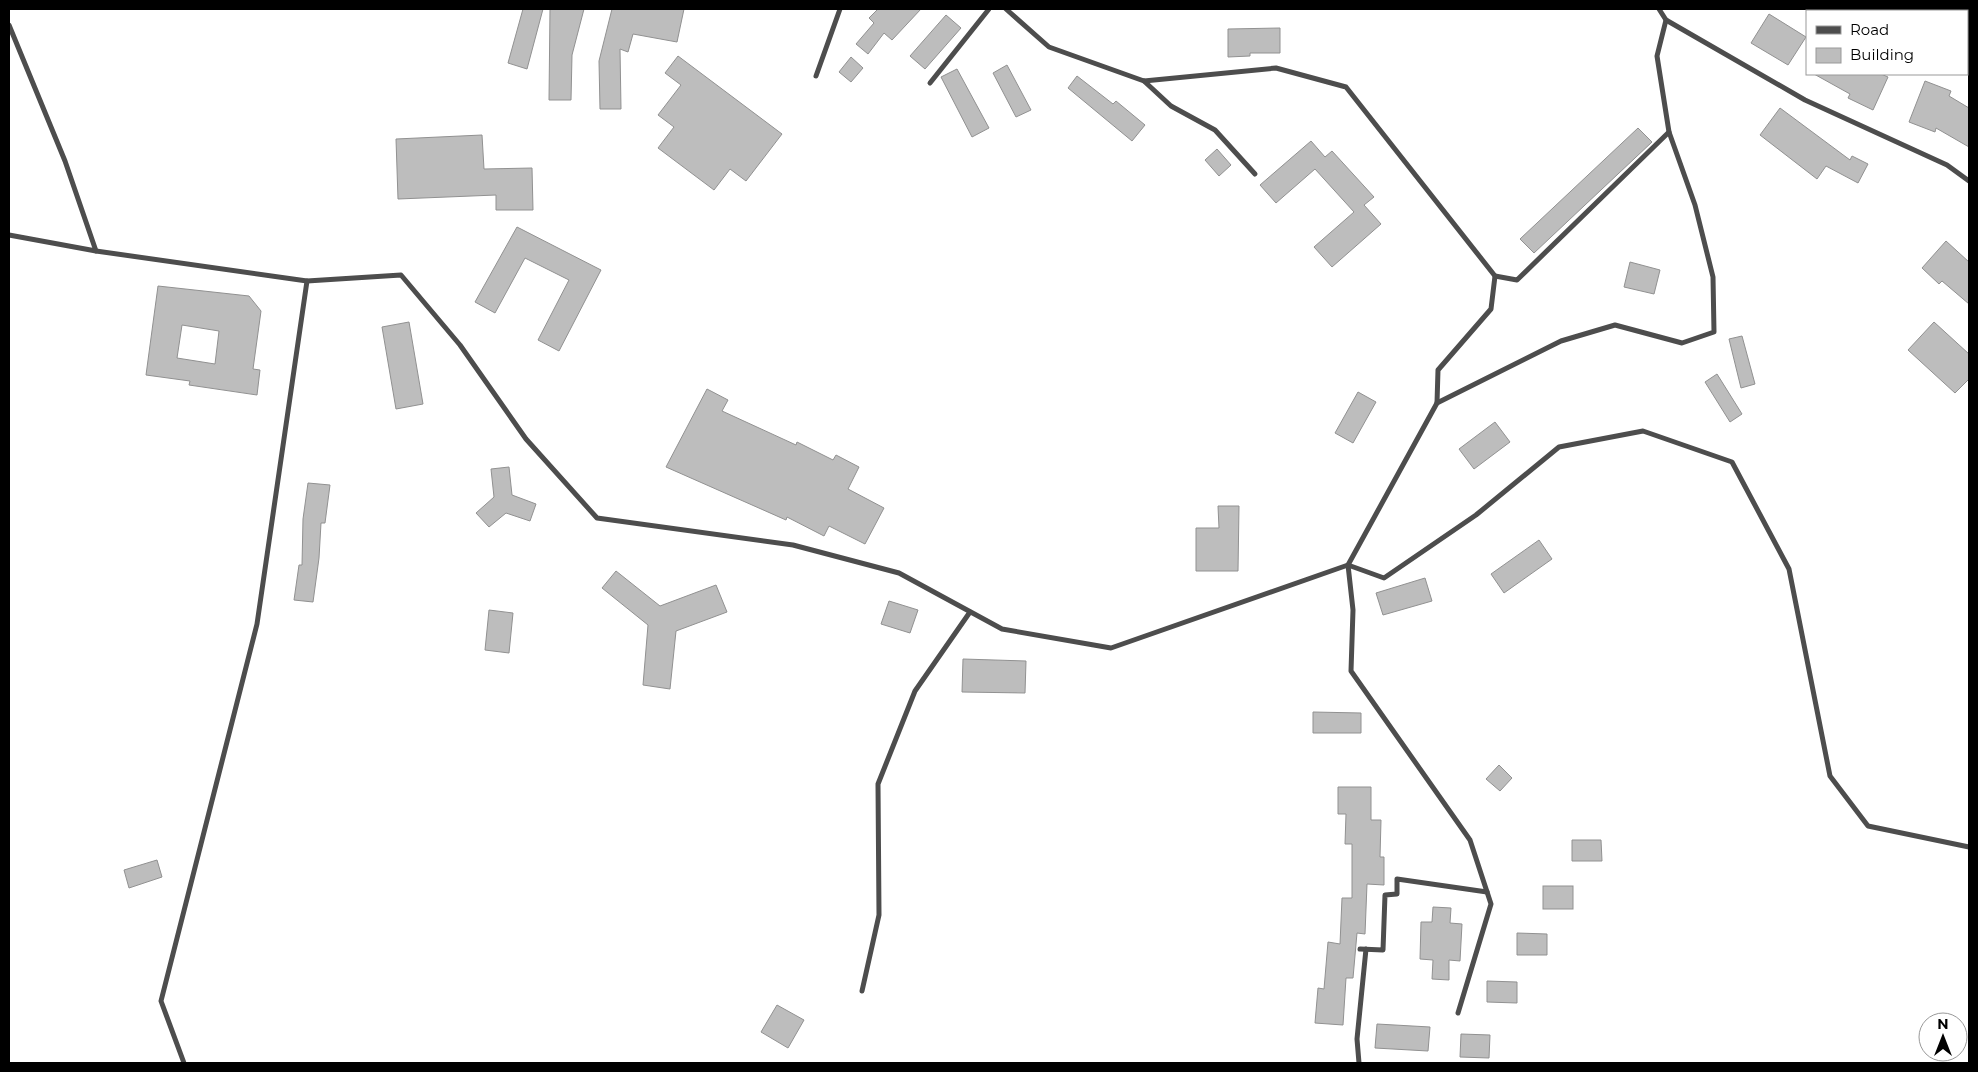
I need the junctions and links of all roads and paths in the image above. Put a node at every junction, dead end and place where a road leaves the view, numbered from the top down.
1 (840, 9) edge
2 (989, 9) edge
3 (1006, 9) edge
4 (1659, 9) edge
5 (1666, 20) junction
6 (9, 25) edge
7 (816, 76) dead end
8 (1144, 81) junction
9 (930, 83) dead end
10 (1669, 132) junction
11 (1255, 174) dead end
12 (1969, 181) edge
13 (9, 235) edge
14 (96, 251) junction
15 (1496, 276) junction
16 (307, 281) junction
17 (1437, 403) junction
18 (1348, 565) junction
19 (970, 612) junction
20 (1969, 847) edge
21 (1487, 892) junction
22 (862, 991) dead end
23 (1458, 1013) dead end
24 (184, 1063) edge
25 (1359, 1063) edge

1 - 7 street
2 - 9 street
3 - 8 street
4 - 5 street
5 - 10 street
5 - 12 street
6 - 14 street
8 - 11 street
8 - 15 street
10 - 15 street
10 - 17 street
13 - 14 street
14 - 16 street
15 - 17 street
16 - 19 street
16 - 24 street
17 - 18 street
18 - 19 street
18 - 20 street
18 - 21 street
19 - 22 street
21 - 23 street
21 - 25 street

